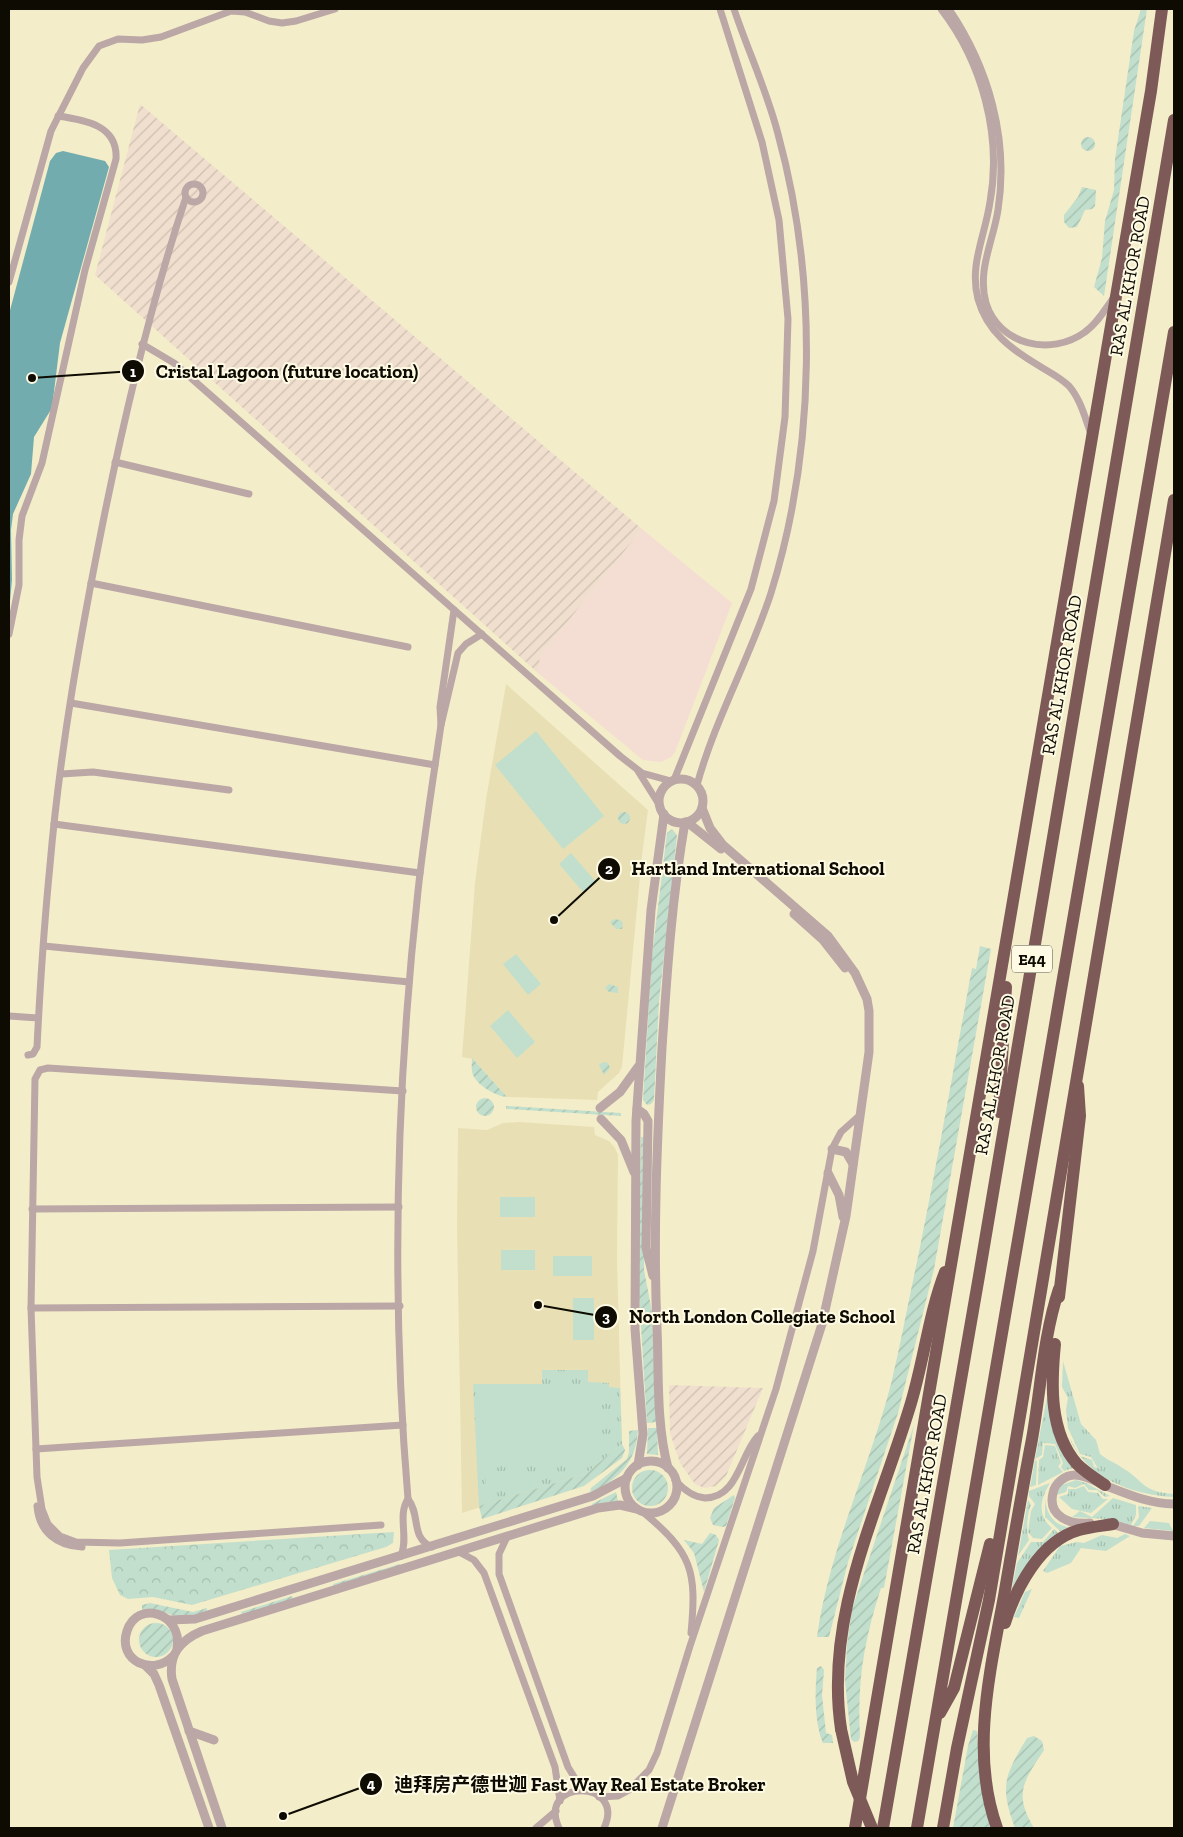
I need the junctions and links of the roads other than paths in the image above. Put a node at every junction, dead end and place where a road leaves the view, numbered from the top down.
1 (335, 9) edge
2 (720, 9) edge
3 (734, 9) edge
4 (941, 9) edge
5 (950, 9) edge
6 (1162, 9) edge
7 (58, 116) junction
8 (1174, 120) edge
9 (186, 197) dead end
10 (9, 282) edge
11 (1117, 293) junction
12 (1174, 332) edge
13 (142, 344) junction
14 (1092, 437) junction
15 (115, 462) junction
16 (249, 494) dead end
17 (1174, 500) edge
18 (91, 583) junction
19 (454, 610) junction
20 (9, 634) edge
21 (482, 634) junction
22 (408, 647) dead end
23 (71, 703) junction
24 (440, 725) junction
25 (435, 765) junction
26 (636, 769) junction
27 (61, 774) junction
28 (672, 780) junction
29 (697, 785) junction
30 (229, 790) dead end
31 (702, 808) junction
32 (662, 810) junction
33 (686, 822) junction
34 (54, 824) junction
35 (420, 873) junction
36 (1009, 922) junction
37 (44, 946) junction
38 (409, 982) junction
39 (868, 1015) junction
40 (9, 1016) edge
41 (38, 1018) junction
42 (28, 1054) dead end
43 (640, 1065) junction
44 (1076, 1078) junction
45 (403, 1091) junction
46 (600, 1108) dead end
47 (637, 1109) junction
48 (659, 1111) junction
49 (859, 1116) junction
50 (601, 1119) dead end
51 (636, 1121) junction
52 (648, 1121) junction
53 (658, 1122) junction
54 (832, 1150) junction
55 (853, 1164) junction
56 (996, 1171) junction
57 (828, 1173) junction
58 (636, 1176) junction
59 (399, 1207) junction
60 (32, 1208) junction
61 (844, 1225) junction
62 (956, 1249) junction
63 (655, 1280) junction
64 (1059, 1289) junction
65 (400, 1306) junction
66 (31, 1308) junction
67 (404, 1425) junction
68 (760, 1434) junction
69 (1016, 1439) junction
70 (36, 1449) junction
71 (638, 1465) junction
72 (668, 1468) junction
73 (627, 1478) junction
74 (675, 1480) junction
75 (1105, 1485) junction
76 (408, 1499) junction
77 (1174, 1504) edge
78 (640, 1510) junction
79 (1113, 1524) junction
80 (381, 1525) dead end
81 (1174, 1536) edge
82 (507, 1537) junction
83 (432, 1547) junction
84 (459, 1552) junction
85 (401, 1556) junction
86 (170, 1620) junction
87 (690, 1646) junction
88 (175, 1652) junction
89 (146, 1666) junction
90 (988, 1696) junction
91 (937, 1717) junction
92 (189, 1731) junction
93 (214, 1740) dead end
94 (587, 1790) junction
95 (599, 1797) junction
96 (560, 1801) junction
97 (556, 1811) junction
98 (209, 1828) edge
99 (222, 1828) edge
100 (536, 1828) edge
101 (560, 1828) edge
102 (604, 1828) edge
103 (662, 1828) edge
104 (855, 1828) edge
105 (872, 1828) edge
106 (883, 1828) edge
107 (917, 1828) edge
108 (943, 1828) edge
109 (997, 1828) edge

1 - 7 street
2 - 28 street
3 - 29 street
4 - 14 street
5 - 11 street
6 - 11 highway
7 - 10 street
7 - 20 street
8 - 56 highway, RAS AL KHOR ROAD / E44
9 - 13 street
11 - 14 highway
12 - 91 highway, E44
13 - 15 street
13 - 19 street
14 - 36 highway
15 - 16 street
15 - 18 street
17 - 44 highway
18 - 22 street
18 - 23 street
19 - 21 street
19 - 24 street
21 - 24 street
21 - 26 street
23 - 25 street
23 - 27 street
24 - 25 street
25 - 35 street
26 - 28 street
26 - 32 street
27 - 30 street
27 - 34 street
28 - 29 street
28 - 32 street
29 - 31 street
31 - 33 street
31 - 39 street
32 - 33 street
32 - 43 street
33 - 39 street
33 - 48 street
34 - 35 street
34 - 37 street
35 - 38 street
36 - 56 highway
36 - 62 highway
37 - 38 street
37 - 41 street
38 - 45 street
39 - 49 street
40 - 41 street
41 - 42 street
43 - 46 street
43 - 47 street
44 - 64 highway
44 - 69 highway
45 - 59 street
45 - 60 street
47 - 48 street
47 - 51 street
47 - 52 street
48 - 53 street
49 - 54 street
49 - 55 street
50 - 58 street
51 - 52 street
51 - 58 street
52 - 53 street
52 - 63 street
53 - 63 street
54 - 55 street
54 - 57 street
55 - 61 street
56 - 106 highway, RAS AL KHOR ROAD / E44
57 - 61 street
57 - 68 street
58 - 71 street
59 - 60 street
59 - 65 street
60 - 66 street
61 - 103 street
62 - 104 highway
62 - 105 highway, bridge
63 - 72 street
64 - 75 highway
64 - 90 highway
65 - 66 street
65 - 67 street
66 - 70 street
67 - 70 street
67 - 76 street
68 - 74 street
68 - 87 street
69 - 91 highway
69 - 108 highway
70 - 80 street
71 - 72 street
71 - 73 street
72 - 74 street
73 - 78 street
73 - 83 street
74 - 78 street
75 - 77 street
75 - 79 street
76 - 83 street
76 - 85 street
78 - 82 street
78 - 87 street
79 - 81 street
79 - 90 highway
82 - 84 street
82 - 94 street
83 - 85 street
84 - 88 street
84 - 96 street
85 - 86 street
86 - 88 street
86 - 89 street
87 - 95 street
88 - 89 street
88 - 92 street
89 - 98 street
90 - 109 highway
91 - 107 highway, E44
92 - 93 street
92 - 99 street
94 - 95 street
94 - 96 street
95 - 102 street
96 - 97 street
97 - 100 street
97 - 101 street

